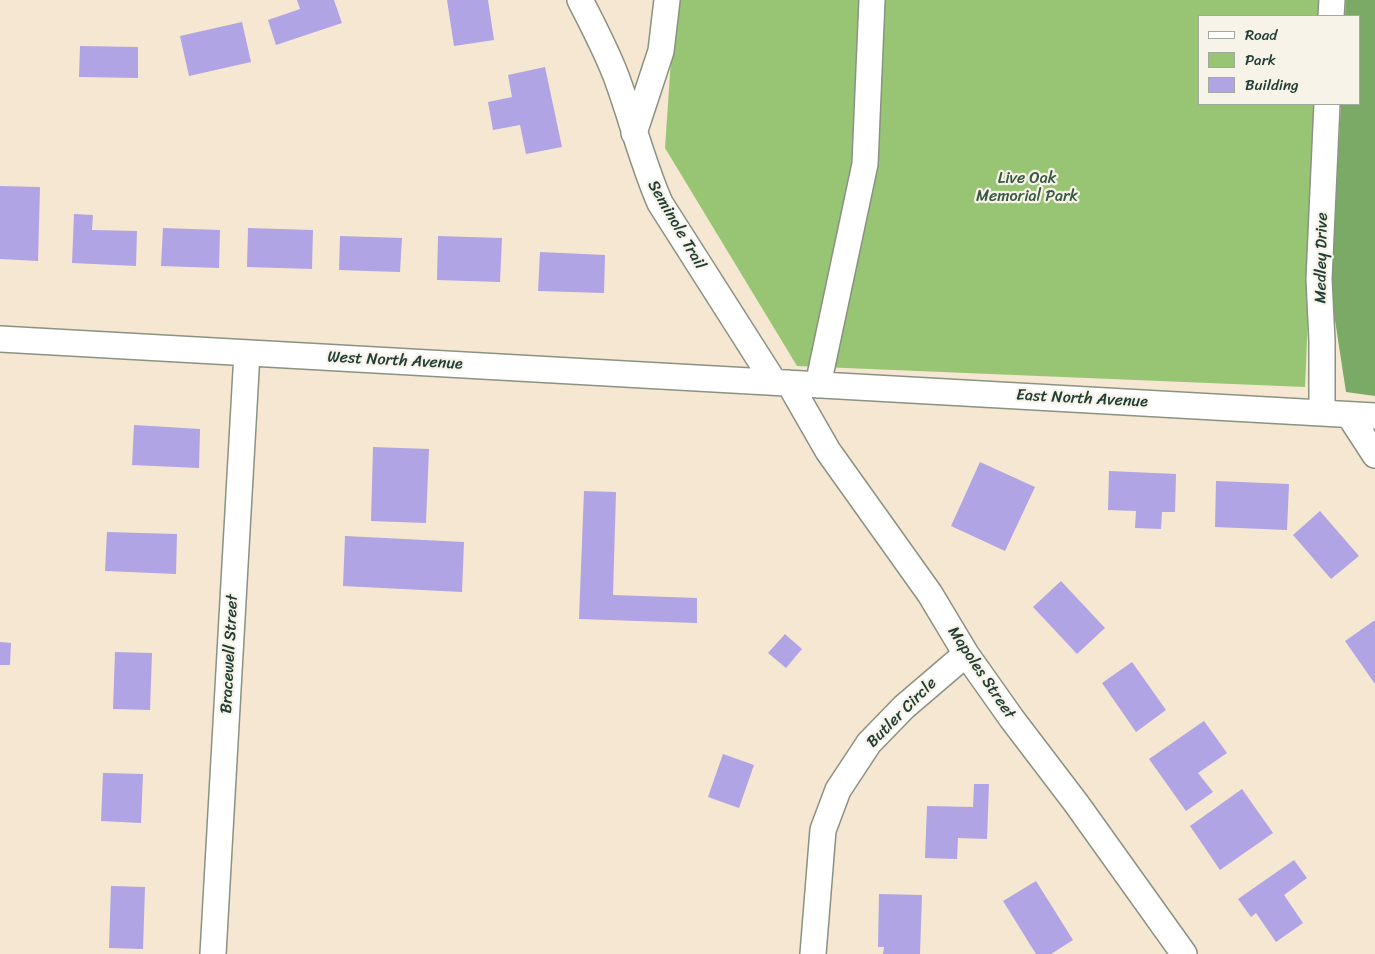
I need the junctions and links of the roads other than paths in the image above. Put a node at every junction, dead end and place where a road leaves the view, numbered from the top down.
1 (580, 0) edge
2 (667, 0) edge
3 (872, 0) edge
4 (1332, 0) edge
5 (1331, 15) edge
6 (1327, 105) edge
7 (634, 133) junction
8 (0, 339) edge
9 (247, 353) junction
10 (782, 383) junction
11 (818, 385) junction
12 (1322, 413) junction
13 (1349, 415) junction
14 (1375, 416) edge
15 (1375, 455) edge
16 (966, 654) junction
17 (213, 954) edge
18 (813, 954) edge
19 (1184, 954) edge

1 - 7 street, Seminole Trail
2 - 7 street
3 - 11 street
4 - 5 street
6 - 12 street, Medley Drive
7 - 10 street, Seminole Trail
8 - 9 street, West North Avenue
9 - 10 street, West North Avenue
9 - 17 street, Bracewell Street
10 - 11 street, East North Avenue
10 - 16 street, Mapoles Street
11 - 12 street, East North Avenue
12 - 13 street, East North Avenue
13 - 14 street, East North Avenue
13 - 15 street
16 - 18 street, Butler Circle
16 - 19 street, Mapoles Street

